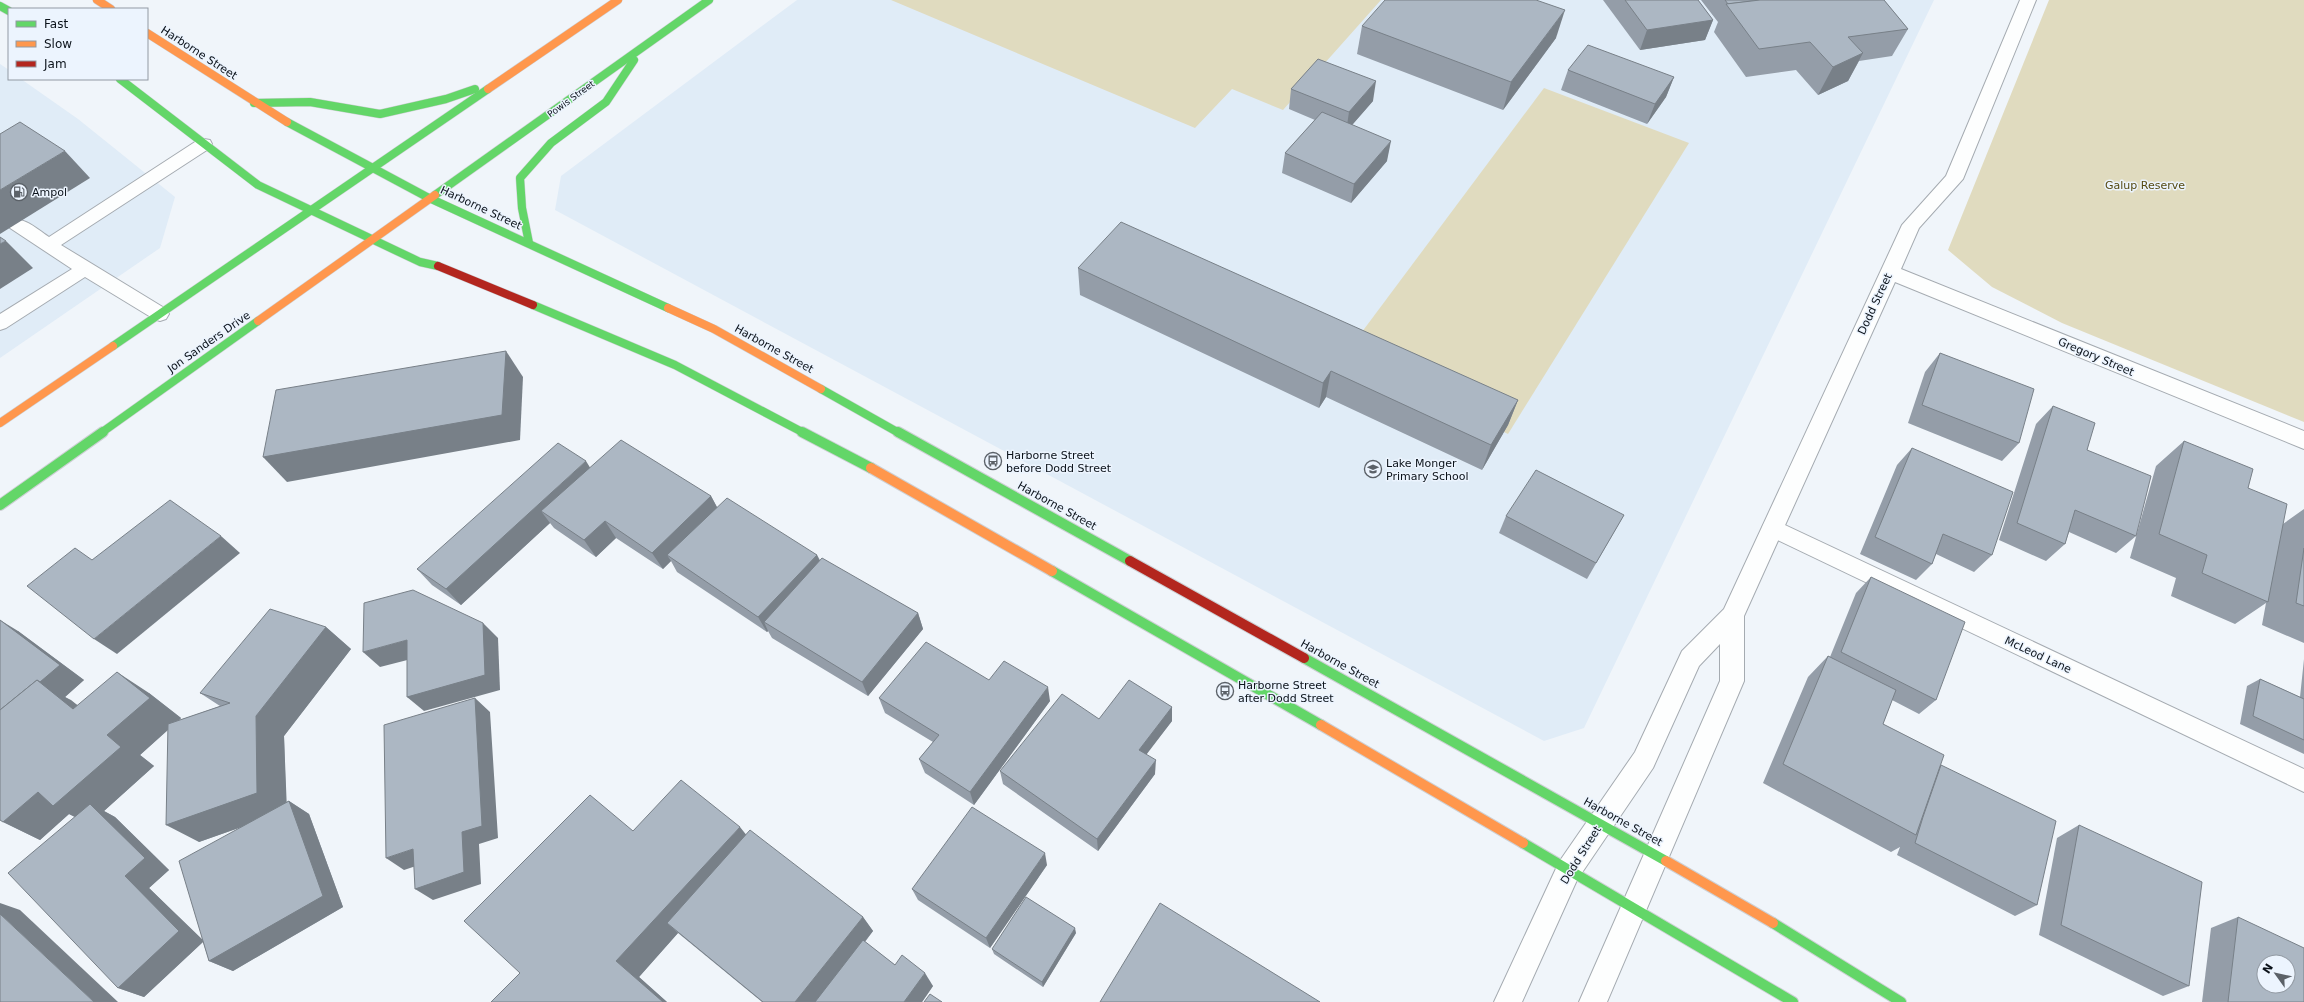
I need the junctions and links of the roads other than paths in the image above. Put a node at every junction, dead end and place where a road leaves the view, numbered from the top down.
1 (97, 0) edge
2 (618, 0) edge
3 (709, 0) edge
4 (2028, 0) edge
5 (109, 8) edge
6 (148, 34) edge
7 (643, 47) junction
8 (504, 78) junction
9 (121, 80) edge
10 (254, 103) junction
11 (204, 144) junction
12 (372, 168) junction
13 (432, 198) junction
14 (312, 210) junction
15 (16, 224) dead end
16 (374, 240) junction
17 (529, 243) junction
18 (49, 245) junction
19 (85, 269) junction
20 (1890, 272) junction
21 (160, 314) junction
22 (0, 323) edge
23 (0, 423) edge
24 (2304, 440) edge
25 (0, 505) edge
26 (1772, 528) junction
27 (1732, 616) junction
28 (2304, 781) edge
29 (1600, 823) junction
30 (1658, 855) junction
31 (1568, 871) junction
32 (1634, 909) junction
33 (1508, 1002) edge
34 (1593, 1002) edge
35 (1793, 1002) edge
36 (1901, 1002) edge

1 - 5 main road
2 - 8 main road
3 - 7 main road, Powis Street
4 - 20 street, Dodd Street
6 - 10 main road, Harborne Street
7 - 13 main road, Powis Street
7 - 17 main road
8 - 10 main road
8 - 12 main road
9 - 11 main road
10 - 12 main road, Harborne Street
11 - 14 main road
11 - 18 lane
12 - 13 main road, Harborne Street
12 - 14 main road
13 - 16 main road, Jon Sanders Drive
13 - 17 main road, Harborne Street
14 - 16 main road
14 - 21 main road
15 - 18 lane
16 - 25 main road, Jon Sanders Drive
16 - 31 main road
17 - 29 main road, Harborne Street
18 - 19 lane
19 - 21 lane
19 - 22 lane
20 - 24 street, Gregory Street
20 - 26 street, Dodd Street
21 - 23 main road
26 - 27 street, Dodd Street
26 - 28 lane, McLeod Lane
27 - 29 street, Dodd Street
27 - 30 street, Dodd Street
29 - 30 main road, Harborne Street
29 - 31 street, Dodd Street
30 - 32 street, Dodd Street
30 - 36 main road, Harborne Street
31 - 32 main road
31 - 33 street, Dodd Street
32 - 34 street, Dodd Street
32 - 35 main road

